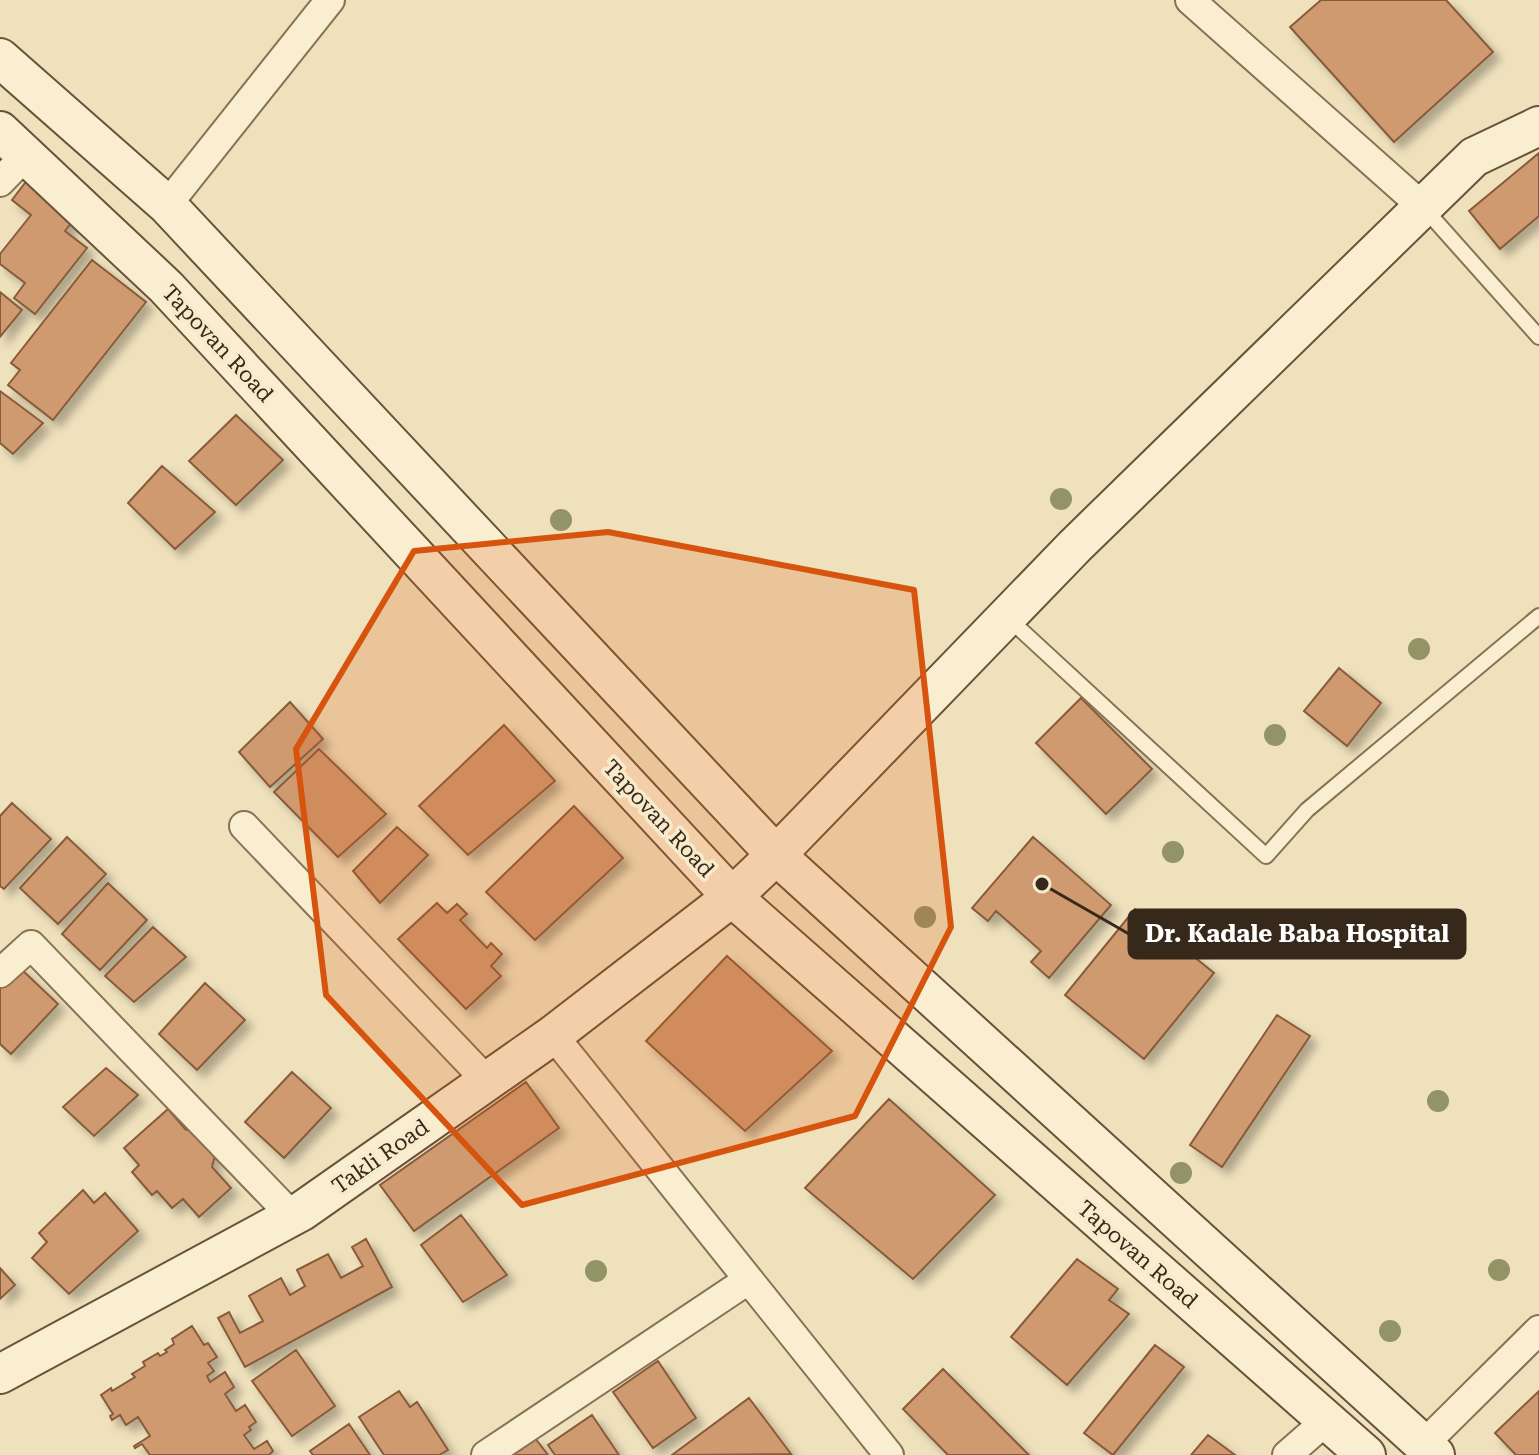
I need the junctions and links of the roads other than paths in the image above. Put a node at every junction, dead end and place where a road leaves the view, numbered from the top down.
1 (330, 0) edge
2 (1190, 0) edge
3 (0, 58) edge
4 (1539, 126) edge
5 (14, 143) edge
6 (0, 182) edge
7 (167, 205) junction
8 (1423, 207) junction
9 (1539, 337) edge
10 (1539, 616) edge
11 (1008, 618) junction
12 (244, 826) dead end
13 (776, 855) junction
14 (732, 897) junction
15 (0, 973) edge
16 (553, 1035) junction
17 (487, 1081) junction
18 (292, 1216) junction
19 (748, 1280) junction
20 (1539, 1330) edge
21 (0, 1374) edge
22 (1327, 1420) junction
23 (1429, 1450) edge
24 (486, 1455) edge
25 (889, 1455) edge
26 (1287, 1455) edge
27 (1366, 1455) edge

1 - 7 street
2 - 8 street
3 - 7 main road
4 - 8 main road, Takli Road
5 - 6 street
5 - 14 main road, Tapovan Road
7 - 13 main road
8 - 9 lane
8 - 11 main road, Takli Road
10 - 11 lane
11 - 13 main road, Takli Road
12 - 17 street
13 - 14 main road, Takli Road
13 - 23 main road
14 - 16 main road, Takli Road
14 - 22 main road, Tapovan Road
15 - 18 street
16 - 17 main road, Takli Road
16 - 19 street
17 - 18 main road, Takli Road
18 - 21 main road, Takli Road
19 - 24 street
19 - 25 street
20 - 23 street
22 - 26 street
22 - 27 main road, Tapovan Road

